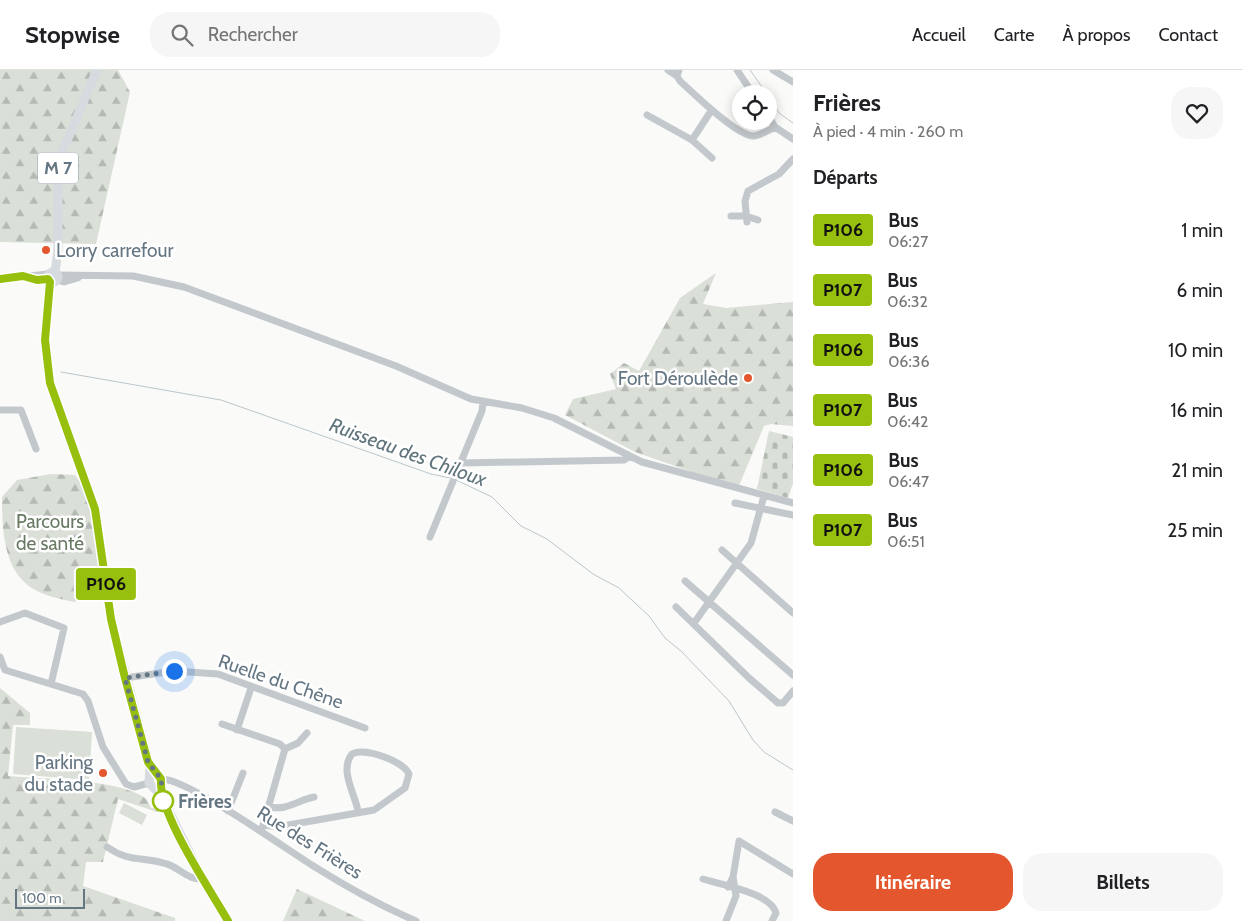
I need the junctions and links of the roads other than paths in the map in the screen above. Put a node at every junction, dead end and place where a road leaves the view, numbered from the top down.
1 (95, 70) edge
2 (668, 70) edge
3 (739, 70) edge
4 (773, 70) edge
5 (678, 73) edge
6 (793, 82) edge
7 (748, 85) edge
8 (711, 111) junction
9 (647, 115) dead end
10 (732, 124) edge
11 (777, 128) edge
12 (742, 130) edge
13 (769, 130) edge
14 (793, 139) edge
15 (692, 140) junction
16 (712, 158) dead end
17 (793, 159) edge
18 (731, 216) dead end
19 (746, 219) junction
20 (758, 220) dead end
21 (23, 276) junction
22 (51, 277) junction
23 (0, 279) edge
24 (483, 403) junction
25 (0, 410) edge
26 (36, 449) dead end
27 (630, 456) junction
28 (461, 463) junction
29 (764, 498) junction
30 (735, 503) dead end
31 (793, 505) edge
32 (760, 509) junction
33 (793, 515) edge
34 (430, 537) dead end
35 (722, 550) dead end
36 (737, 564) junction
37 (685, 581) dead end
38 (707, 604) junction
39 (676, 607) dead end
40 (793, 613) edge
41 (0, 622) edge
42 (694, 623) junction
43 (0, 657) edge
44 (793, 676) edge
45 (125, 678) junction
46 (51, 684) junction
47 (251, 688) dead end
48 (793, 691) edge
49 (222, 724) dead end
50 (365, 728) dead end
51 (237, 730) junction
52 (307, 733) dead end
53 (285, 749) junction
54 (243, 773) dead end
55 (155, 781) junction
56 (314, 797) dead end
57 (270, 807) junction
58 (228, 811) junction
59 (358, 811) junction
60 (776, 812) dead end
61 (793, 821) edge
62 (262, 828) junction
63 (107, 847) dead end
64 (793, 874) edge
65 (202, 878) junction
66 (704, 879) dead end
67 (731, 888) junction
68 (227, 921) edge
69 (416, 921) edge
70 (726, 921) edge
71 (772, 921) edge

1 - 22 main road, M 7
2 - 5 street
3 - 7 street
4 - 6 street
5 - 8 street
8 - 10 street
8 - 15 street
9 - 15 street
11 - 14 street
12 - 13 street
15 - 16 street
17 - 19 street
18 - 19 street
19 - 20 street
21 - 22 street
21 - 22 street
21 - 23 street
22 - 24 street
22 - 45 main road, M 7
24 - 27 street
24 - 28 street
25 - 26 street
27 - 28 street
27 - 29 street
28 - 34 street
29 - 31 street
29 - 32 street
30 - 32 street
32 - 33 street
32 - 36 street
35 - 36 street
36 - 38 street
36 - 40 street
37 - 38 street
38 - 42 street
38 - 44 street
39 - 42 street
41 - 46 street
42 - 48 street
43 - 46 street
45 - 50 street, Ruelle du Chêne
45 - 55 main road, M 7
46 - 55 street
47 - 51 street
49 - 51 street
51 - 53 street
52 - 53 street
53 - 57 street
54 - 58 street
55 - 58 street, Rue des Frières
55 - 65 main road
56 - 57 street
57 - 62 street
58 - 62 street, Rue des Frières
59 - 59 street
59 - 62 street
60 - 61 street
62 - 69 street, Rue des Frières
63 - 65 street
64 - 67 street
65 - 68 main road
66 - 67 street
67 - 70 street
67 - 71 street

